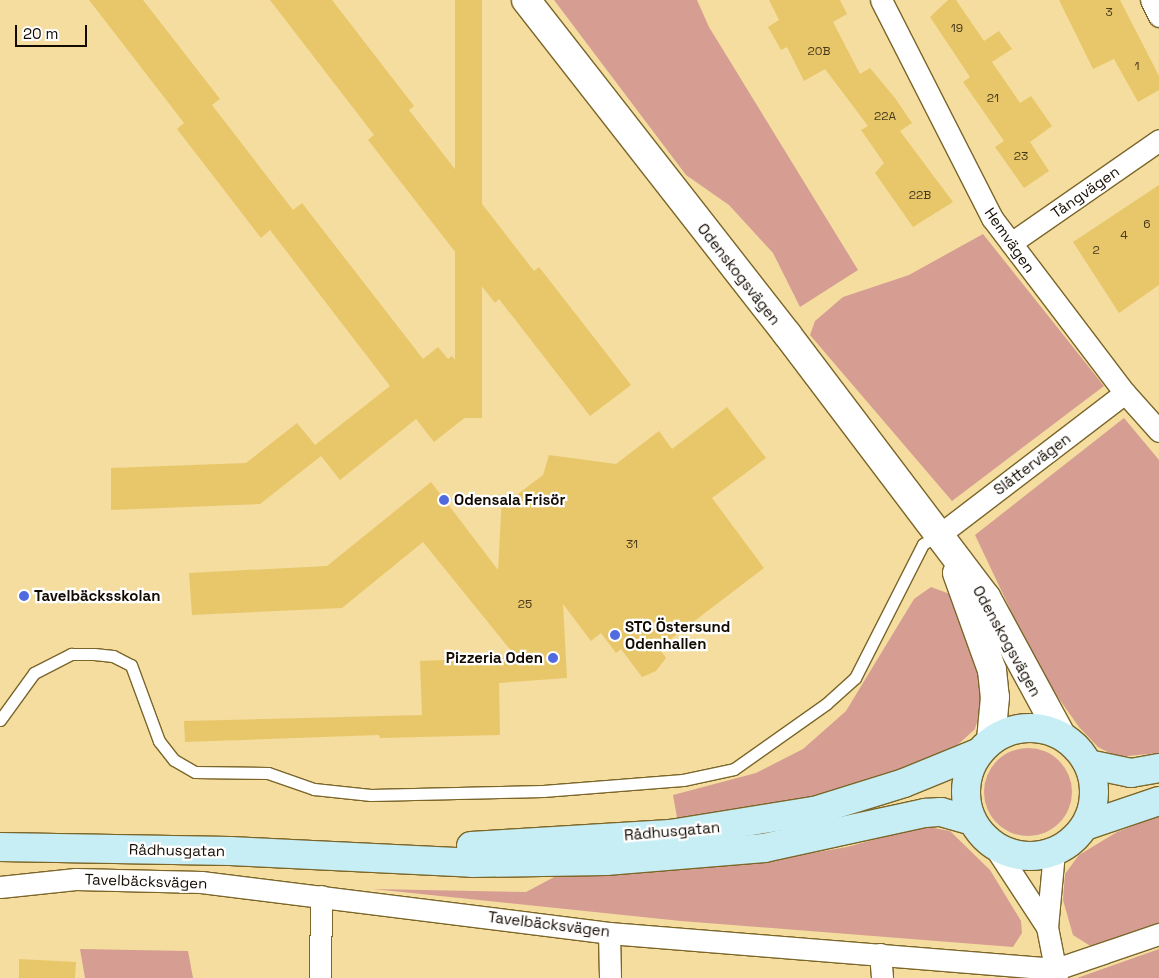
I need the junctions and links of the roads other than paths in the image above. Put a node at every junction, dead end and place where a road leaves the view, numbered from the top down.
1 (526, 0) edge
2 (881, 0) edge
3 (1151, 0) edge
4 (1159, 16) edge
5 (1159, 140) edge
6 (1011, 243) junction
7 (1124, 392) junction
8 (1159, 431) edge
9 (944, 543) junction
10 (0, 720) edge
11 (1061, 735) junction
12 (985, 746) junction
13 (1088, 764) junction
14 (1159, 768) edge
15 (1159, 801) edge
16 (972, 821) junction
17 (1085, 826) junction
18 (994, 846) junction
19 (0, 847) edge
20 (1054, 852) junction
21 (354, 857) junction
22 (0, 887) edge
23 (321, 896) junction
24 (1047, 927) junction
25 (609, 932) junction
26 (1159, 934) edge
27 (880, 954) junction
28 (1057, 973) edge
29 (320, 978) edge
30 (610, 978) edge
31 (882, 978) edge

1 - 9 street, Odenskogsvägen
2 - 6 street, Hemvägen
3 - 4 street
5 - 6 street, Tångvägen
6 - 7 street, Hemvägen
7 - 8 street, Hemvägen
7 - 9 street, Slåttervägen
9 - 10 lane
9 - 11 street, Odenskogsvägen
9 - 12 street, Odenskogsvägen
11 - 12 main road
11 - 13 main road
12 - 16 main road
12 - 21 main road, Rådhusgatan
13 - 14 main road
13 - 17 main road
15 - 17 main road
16 - 18 main road
16 - 21 main road, Rådhusgatan
17 - 20 main road
18 - 20 main road
18 - 24 street
19 - 21 main road, Rådhusgatan
20 - 24 street
22 - 23 street, Tavelbäcksvägen
23 - 25 street, Tavelbäcksvägen
23 - 29 street
24 - 28 street
25 - 27 street, Tavelbäcksvägen
25 - 30 street
26 - 28 street
27 - 28 street, Tavelbäcksvägen
27 - 31 street

